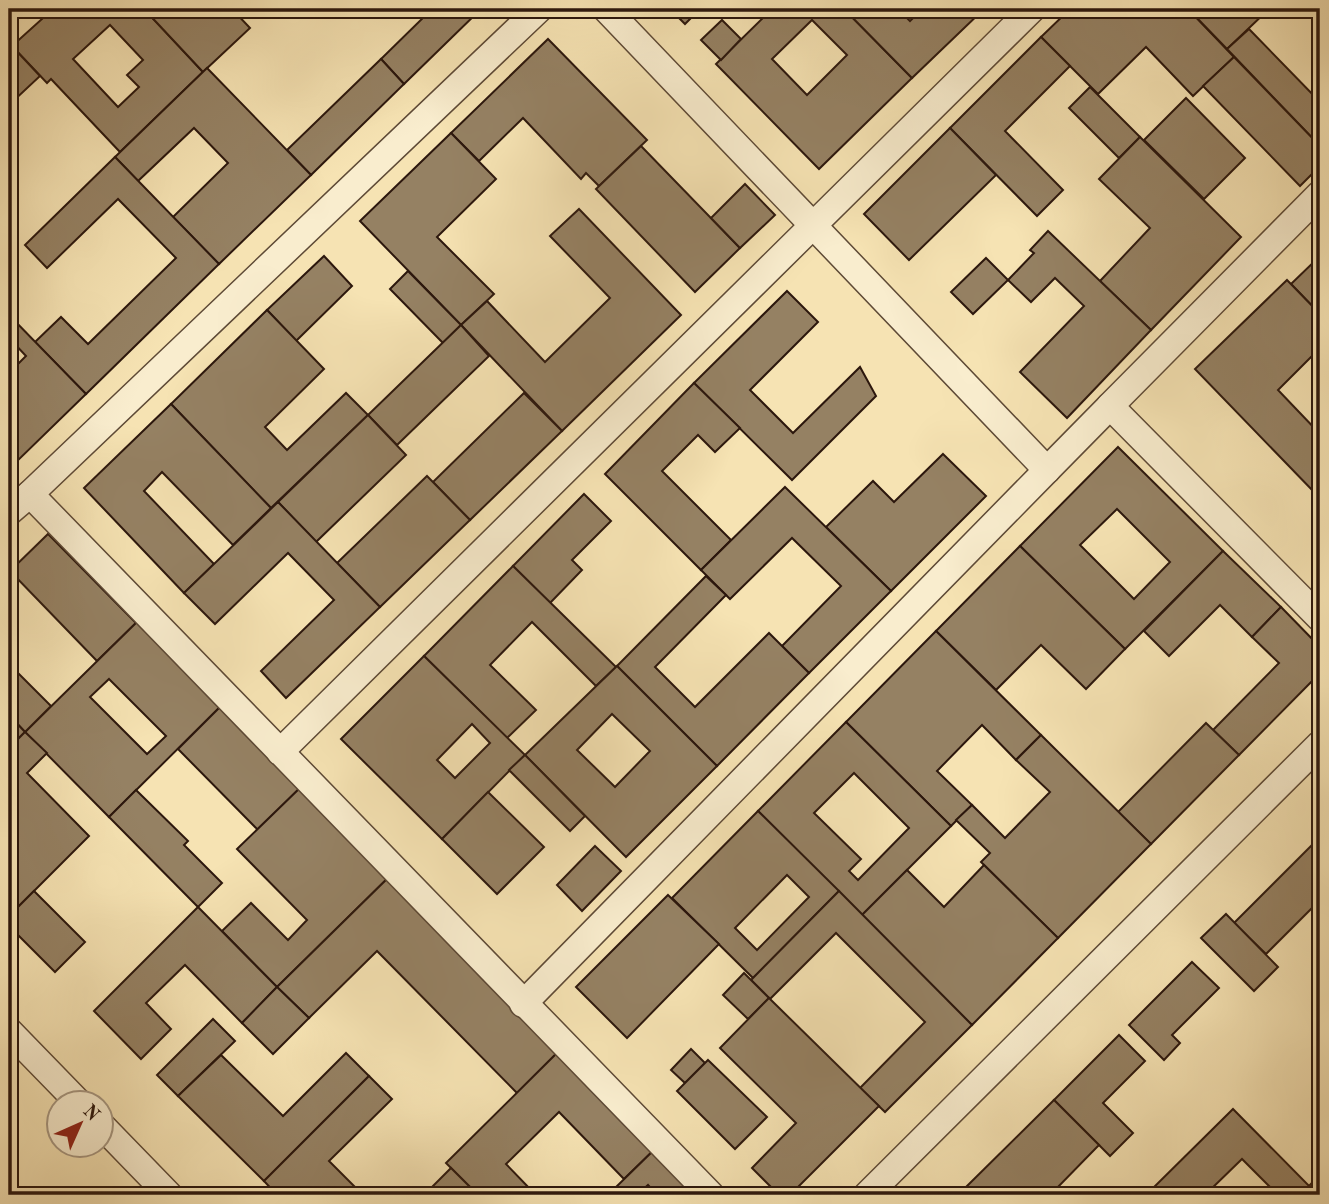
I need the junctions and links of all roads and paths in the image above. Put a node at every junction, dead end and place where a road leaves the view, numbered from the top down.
1 (539, 9) edge
2 (606, 9) edge
3 (1032, 9) edge
4 (1320, 194) edge
5 (813, 225) junction
6 (1110, 406) junction
7 (1047, 470) junction
8 (30, 494) junction
9 (9, 512) edge
10 (1320, 618) edge
11 (1320, 744) edge
12 (280, 752) junction
13 (523, 1004) junction
14 (9, 1031) edge
15 (64, 1088) edge
16 (116, 1140) edge
17 (169, 1195) edge
18 (711, 1195) edge
19 (867, 1195) edge

1 - 8 lane
2 - 5 lane
3 - 5 lane
4 - 6 lane
5 - 7 lane
5 - 12 lane
6 - 7 lane
6 - 10 lane
7 - 13 lane
8 - 9 lane
8 - 12 lane
11 - 19 lane
12 - 13 lane
13 - 18 lane
14 - 15 lane
16 - 17 lane

